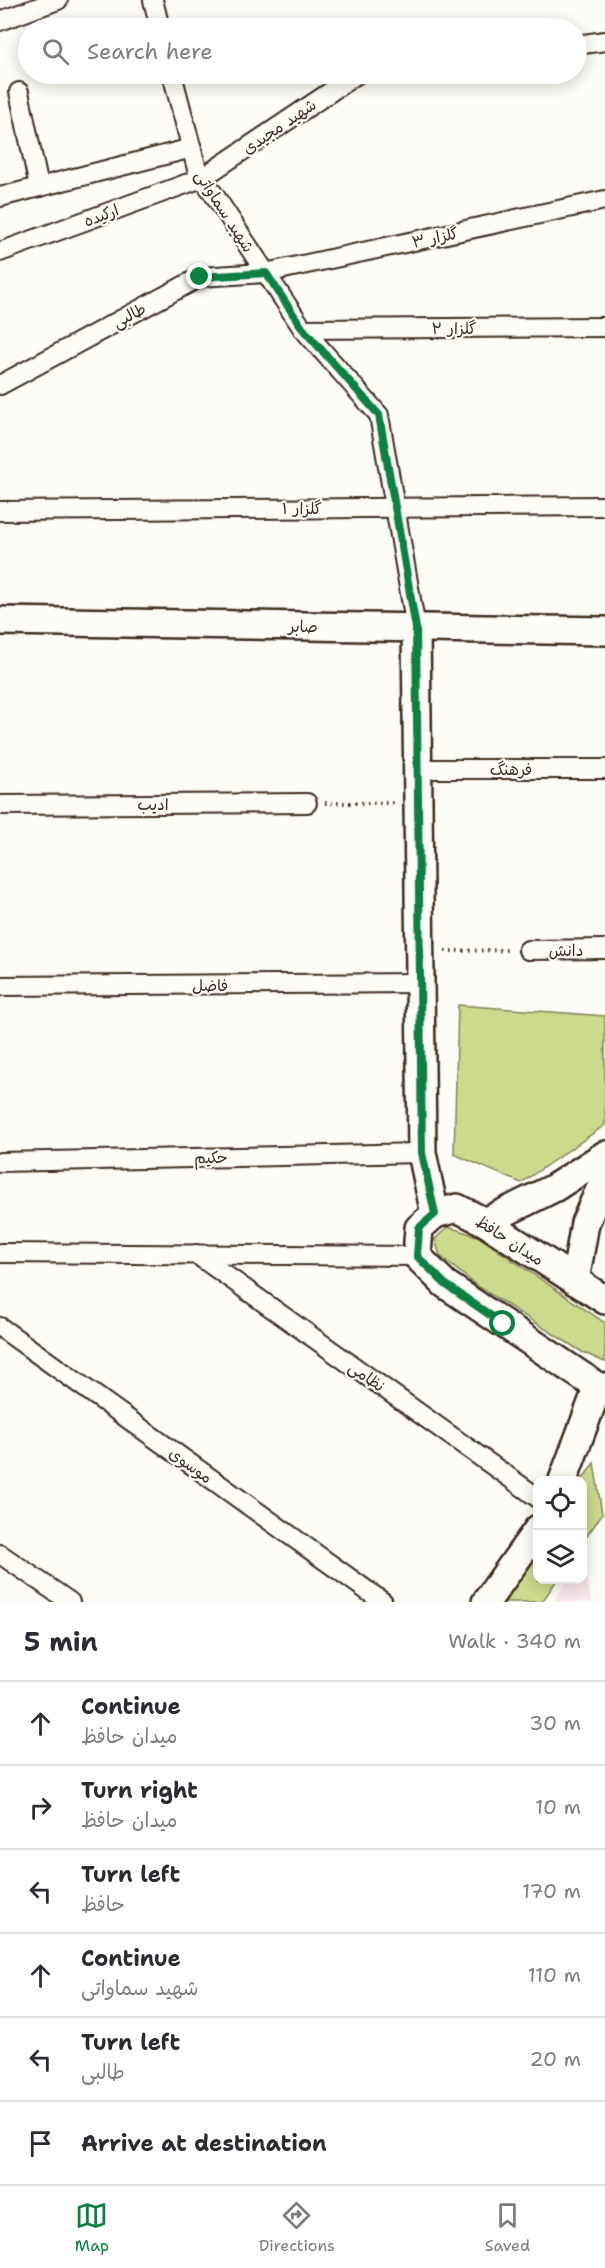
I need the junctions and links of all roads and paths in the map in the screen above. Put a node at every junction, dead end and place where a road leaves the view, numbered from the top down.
1 (58, 0) edge
2 (153, 0) edge
3 (158, 18) edge
4 (0, 21) edge
5 (605, 41) edge
6 (587, 43) edge
7 (175, 84) edge
8 (342, 84) edge
9 (19, 92) dead end
10 (192, 148) junction
11 (202, 178) junction
12 (39, 187) junction
13 (0, 197) edge
14 (605, 200) edge
15 (0, 252) edge
16 (266, 273) junction
17 (605, 327) edge
18 (303, 329) junction
19 (0, 385) edge
20 (605, 506) edge
21 (393, 507) junction
22 (0, 511) edge
23 (0, 621) edge
24 (416, 628) junction
25 (605, 631) edge
26 (418, 769) junction
27 (605, 769) edge
28 (418, 803) junction
29 (307, 804) joint
30 (0, 805) edge
31 (528, 950) joint
32 (605, 950) edge
33 (420, 951) junction
34 (420, 983) junction
35 (0, 986) edge
36 (422, 1153) junction
37 (605, 1155) edge
38 (0, 1162) edge
39 (605, 1178) edge
40 (435, 1214) junction
41 (485, 1222) junction
42 (0, 1253) edge
43 (196, 1254) junction
44 (417, 1256) junction
45 (575, 1281) junction
46 (605, 1300) edge
47 (0, 1327) edge
48 (601, 1387) edge
49 (565, 1476) edge
50 (533, 1495) edge
51 (536, 1530) edge
52 (0, 1554) edge
53 (70, 1602) edge
54 (383, 1602) edge
55 (486, 1602) edge

1 - 4 street
2 - 3 street
5 - 6 street
7 - 10 street, شهید سماواتی
8 - 11 street, شهید مجیدی
9 - 12 street
10 - 11 street, شهید سماواتی
10 - 12 street
11 - 15 street, ارکیده
11 - 16 street, شهید سماواتی
12 - 13 street
14 - 16 street, گلزار ۳
16 - 18 street, شهید سماواتی
16 - 19 street, طالبی
17 - 18 street, گلزار ۲
18 - 21 street, شهید سماواتی
20 - 21 street, گلزار ۱
21 - 22 street, گلزار ۱
21 - 24 street, شهید سماواتی
23 - 24 street, صابر
24 - 25 street, صابر
24 - 26 street
26 - 27 street, فرهنگ
26 - 28 street
28 - 29 path
28 - 33 street
29 - 30 street, ادیب
31 - 32 street, دانش
31 - 33 path
33 - 34 street
34 - 35 street, فاضل
34 - 36 street
36 - 38 street, حکیم
36 - 40 street
37 - 41 street
39 - 45 street
40 - 41 street, میدان حافظ
40 - 44 street
41 - 45 street, میدان حافظ
42 - 43 street
43 - 44 street
43 - 50 street, نظامی
44 - 48 street
45 - 46 street, میدان حافظ
47 - 54 street, موسوی
48 - 49 street
51 - 55 street
52 - 53 street

